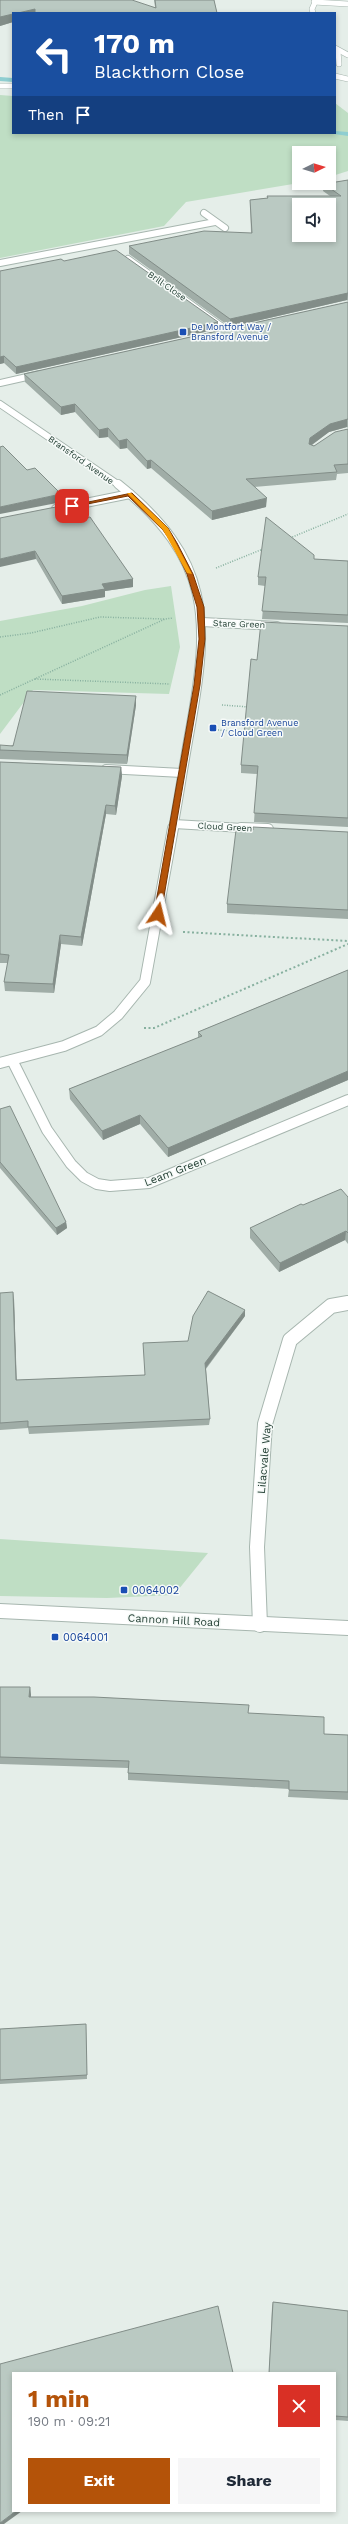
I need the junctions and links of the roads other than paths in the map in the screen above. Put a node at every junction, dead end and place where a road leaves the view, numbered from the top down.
1 (315, 1) edge
2 (348, 4) edge
3 (313, 12) edge
4 (336, 49) edge
5 (348, 55) edge
6 (346, 63) dead end
7 (337, 65) edge
8 (337, 77) edge
9 (348, 80) edge
10 (0, 86) edge
11 (12, 86) edge
12 (204, 213) dead end
13 (215, 222) junction
14 (225, 228) dead end
15 (105, 243) junction
16 (111, 247) dead end
17 (123, 256) edge
18 (0, 263) edge
19 (236, 329) edge
20 (228, 331) junction
21 (220, 333) edge
22 (46, 373) edge
23 (0, 383) edge
24 (0, 404) edge
25 (130, 494) junction
26 (46, 511) edge
27 (202, 619) junction
28 (286, 626) edge
29 (95, 769) edge
30 (182, 772) junction
31 (174, 824) junction
32 (277, 830) edge
33 (12, 1060) junction
34 (0, 1063) edge
35 (348, 1100) edge
36 (348, 1303) edge
37 (0, 1611) edge
38 (260, 1625) junction
39 (348, 1628) edge

1 - 2 street
1 - 3 street
4 - 5 street
4 - 7 street
6 - 7 street
8 - 9 street
10 - 11 street
12 - 13 street
13 - 14 street
13 - 15 street
15 - 16 street
15 - 18 street
17 - 20 street, Brill Close
19 - 20 street
20 - 21 street
22 - 23 street
24 - 25 street, Bransford Avenue
25 - 26 street
25 - 27 street, Bransford Avenue
27 - 28 street, Stare Green
27 - 30 street, Bransford Avenue
29 - 30 street
30 - 31 street, Bransford Avenue
31 - 32 street, Cloud Green
31 - 33 street, Bransford Avenue
33 - 34 street, Bransford Avenue
33 - 35 street, Leam Green
36 - 38 street, Lilacvale Way
37 - 38 street, Cannon Hill Road
38 - 39 street, Cannon Hill Road

